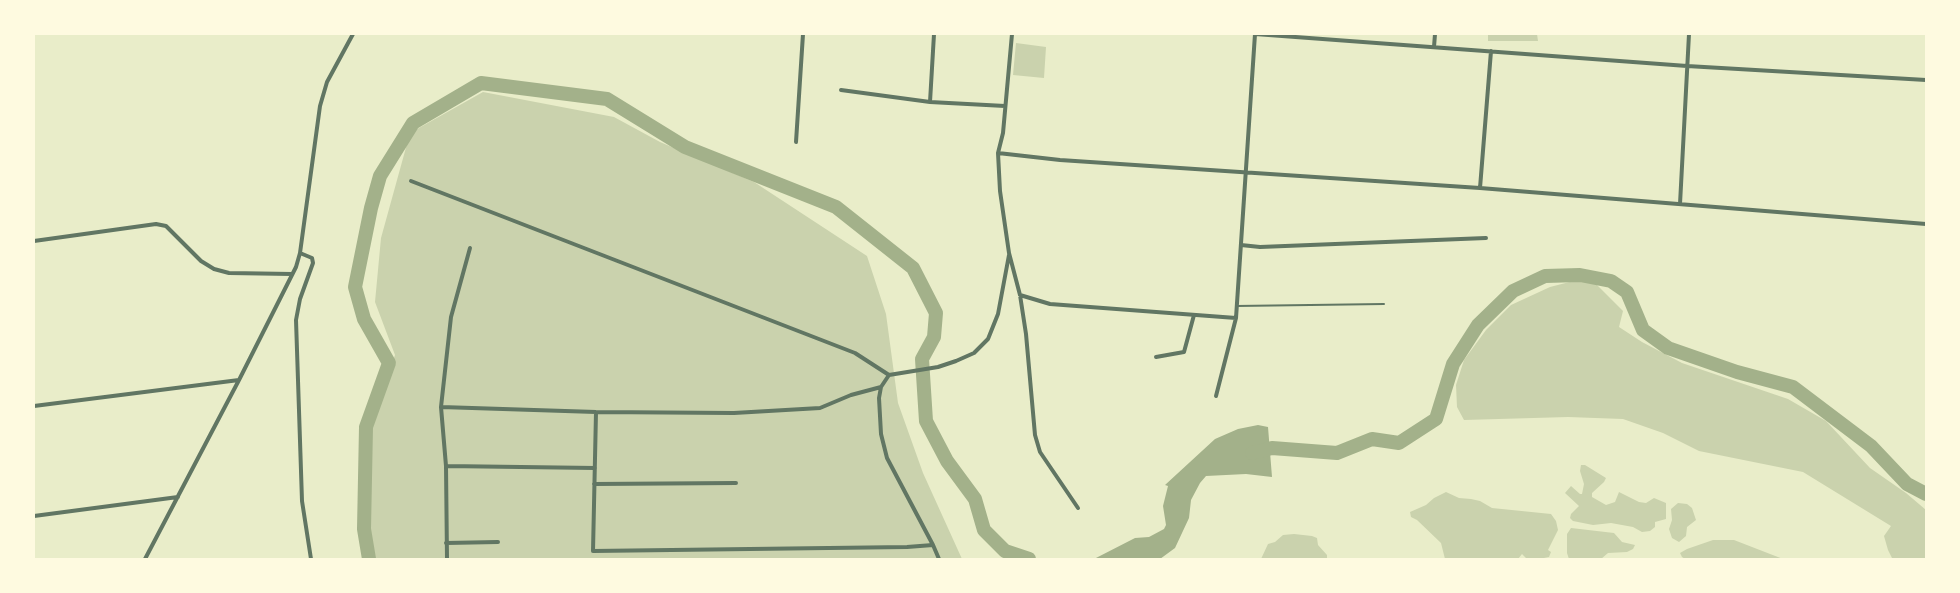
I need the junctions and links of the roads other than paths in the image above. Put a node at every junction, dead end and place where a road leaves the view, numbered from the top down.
1 (353, 34) edge
2 (803, 34) edge
3 (934, 34) edge
4 (1012, 34) edge
5 (1255, 34) edge
6 (1264, 34) edge
7 (1330, 34) edge
8 (1435, 34) edge
9 (1689, 34) edge
10 (1329, 40) junction
11 (1434, 47) junction
12 (1491, 51) junction
13 (1687, 66) junction
14 (1926, 80) edge
15 (841, 90) dead end
16 (930, 102) junction
17 (1005, 106) junction
18 (796, 142) dead end
19 (998, 153) junction
20 (1244, 173) junction
21 (412, 181) dead end
22 (1480, 188) junction
23 (1680, 204) junction
24 (1926, 224) edge
25 (1486, 238) dead end
26 (34, 242) edge
27 (1241, 245) junction
28 (470, 248) dead end
29 (300, 253) junction
30 (1009, 253) junction
31 (292, 274) junction
32 (1020, 295) junction
33 (1384, 304) dead end
34 (1236, 306) junction
35 (1194, 315) junction
36 (1236, 318) junction
37 (1156, 356) dead end
38 (889, 375) junction
39 (239, 380) junction
40 (881, 387) junction
41 (1216, 396) dead end
42 (34, 406) edge
43 (441, 407) junction
44 (596, 412) junction
45 (446, 466) junction
46 (595, 468) junction
47 (736, 483) dead end
48 (594, 484) junction
49 (178, 496) junction
50 (1078, 508) dead end
51 (34, 516) edge
52 (498, 542) dead end
53 (446, 543) junction
54 (933, 545) junction
55 (145, 559) edge
56 (311, 559) edge
57 (448, 559) edge
58 (939, 559) edge

1 - 29 street
2 - 18 street
3 - 16 street
4 - 17 street
5 - 6 street
5 - 20 street
6 - 10 street
7 - 10 street
8 - 11 street
9 - 13 street
10 - 11 street
11 - 12 street
12 - 13 street
12 - 22 street
13 - 14 street
13 - 23 street
15 - 16 street
16 - 17 street
17 - 19 street
19 - 20 street
19 - 30 street
20 - 22 street
20 - 27 street
21 - 38 street
22 - 23 street
23 - 24 street
25 - 27 street
26 - 31 street
27 - 34 street
28 - 43 street
29 - 31 street
29 - 56 street
30 - 32 street
30 - 38 street
31 - 39 street
32 - 35 street
32 - 50 street
33 - 34 lane
34 - 36 street
35 - 36 street
35 - 37 street
36 - 41 street
38 - 40 street
39 - 42 street
39 - 49 street
40 - 44 street
40 - 54 street
43 - 44 street
43 - 45 street
44 - 46 street
45 - 46 street
45 - 53 street
46 - 48 street
47 - 48 street
48 - 54 street
49 - 51 street
49 - 55 street
52 - 53 street
53 - 57 street
54 - 58 street

